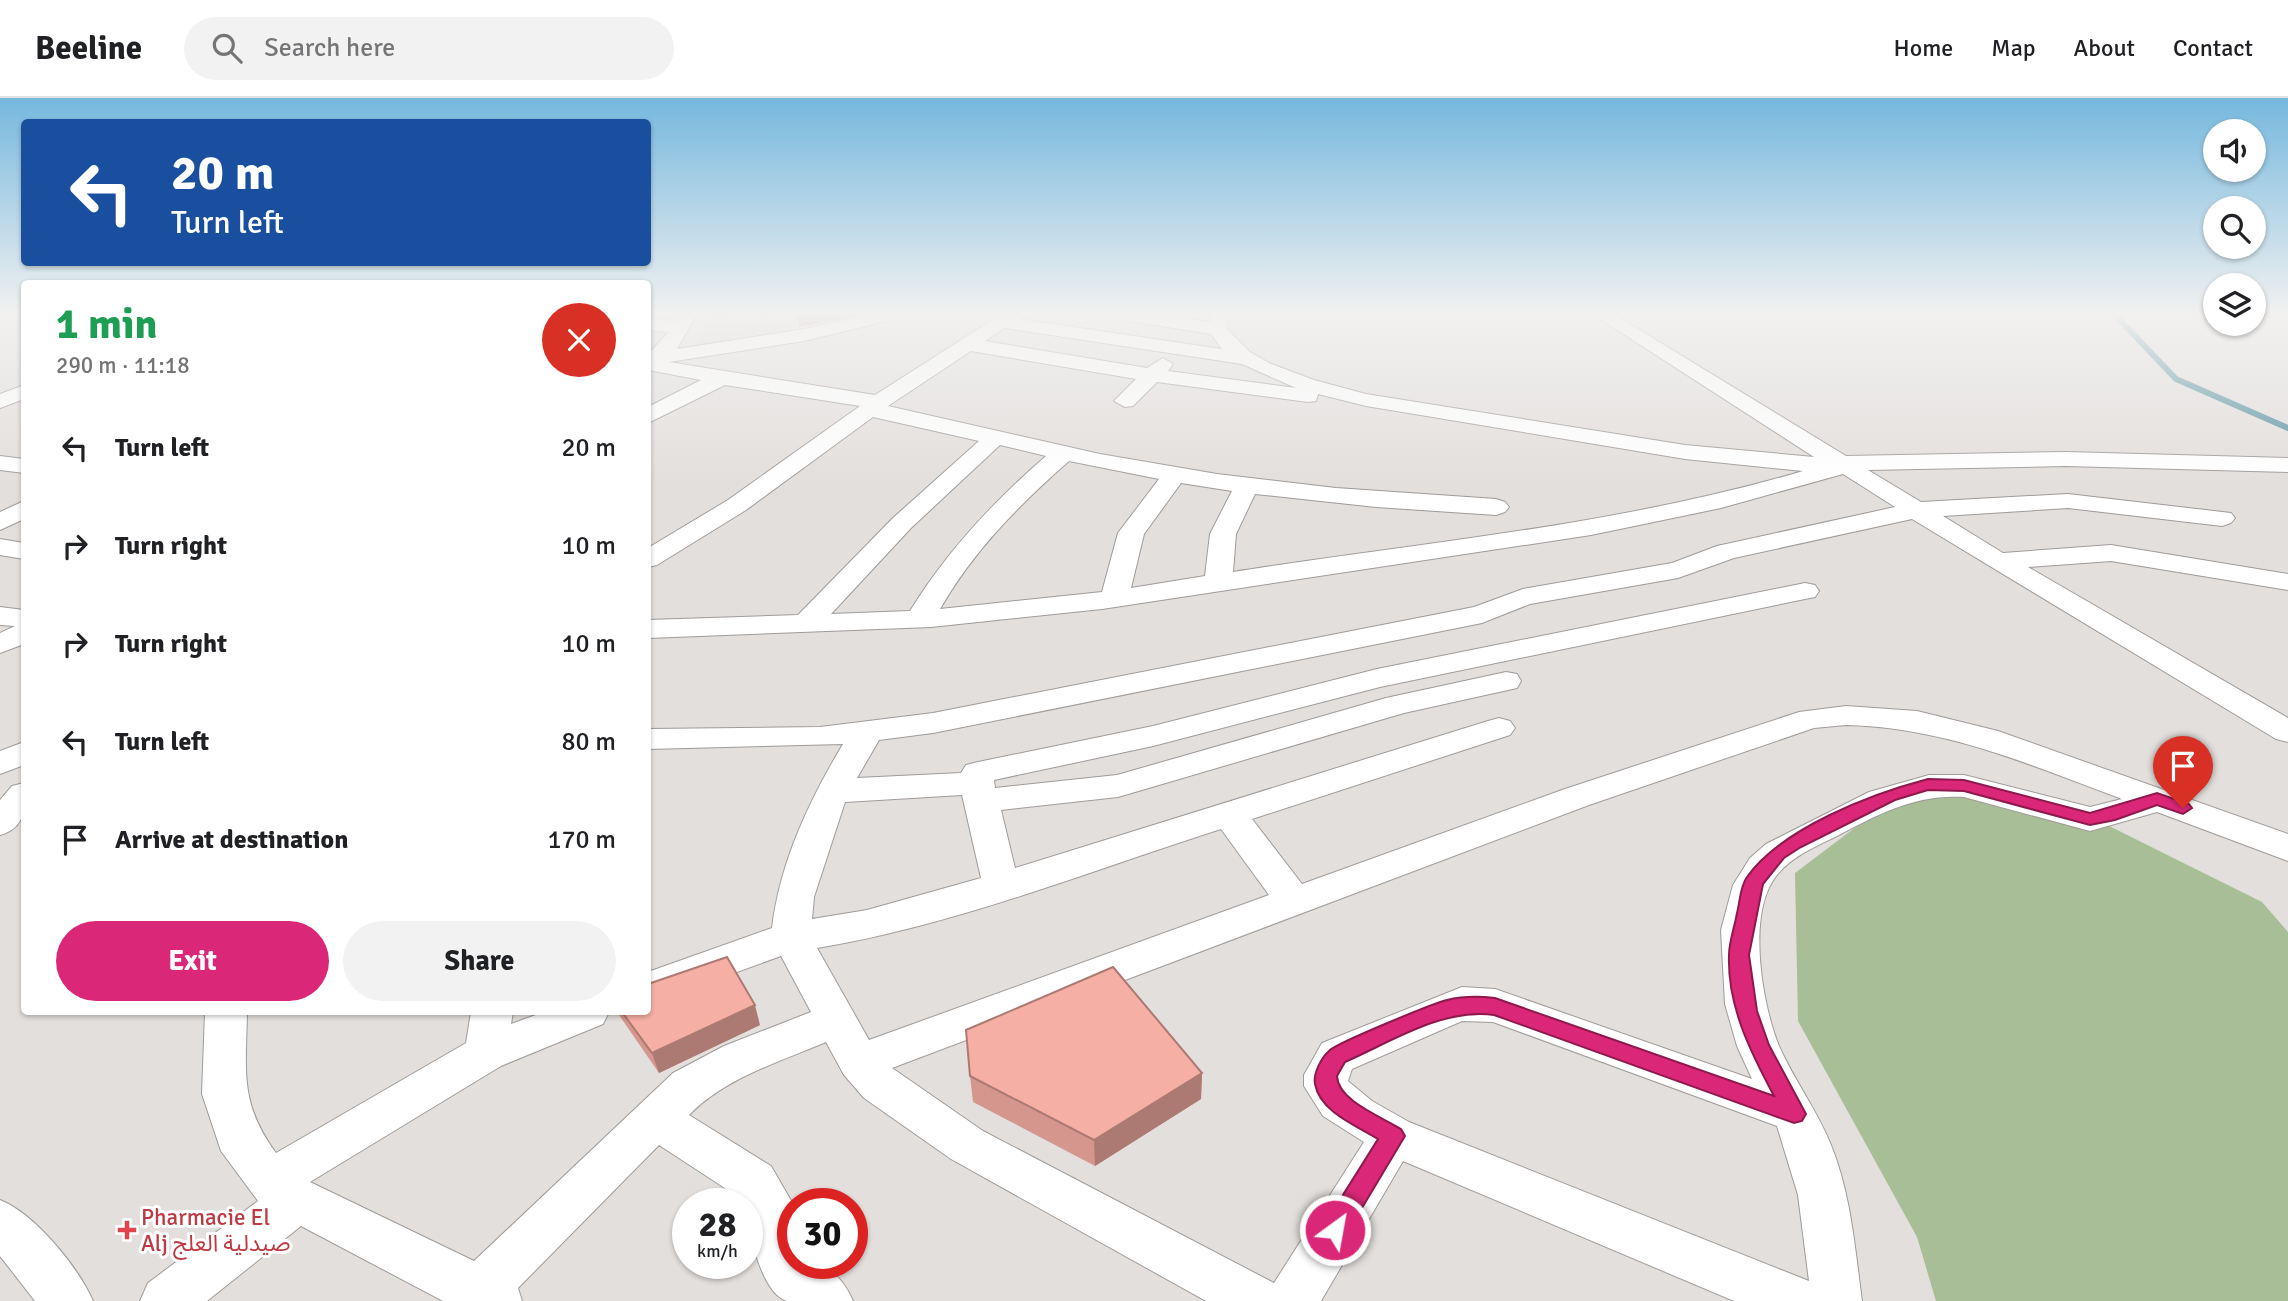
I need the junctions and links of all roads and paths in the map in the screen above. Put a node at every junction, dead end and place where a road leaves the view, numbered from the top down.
1 (692, 371) edge
2 (927, 371) edge
3 (1129, 371) edge
4 (1156, 371) edge
5 (1276, 371) edge
6 (1695, 371) edge
7 (1152, 375) junction
8 (723, 378) junction
9 (21, 392) edge
10 (1340, 394) junction
11 (1125, 401) dead end
12 (0, 402) edge
13 (875, 406) junction
14 (651, 414) edge
15 (996, 437) junction
16 (1065, 453) junction
17 (0, 464) edge
18 (1849, 465) junction
19 (2288, 465) edge
20 (21, 467) edge
21 (1175, 475) junction
22 (1247, 486) junction
23 (1496, 507) dead end
24 (1917, 510) junction
25 (21, 511) edge
26 (2222, 518) dead end
27 (0, 522) edge
28 (0, 547) edge
29 (21, 550) edge
30 (651, 557) edge
31 (1998, 561) junction
32 (1219, 581) junction
33 (2288, 582) edge
34 (1599, 583) junction
35 (1805, 591) dead end
36 (1114, 598) junction
37 (0, 616) edge
38 (920, 618) junction
39 (21, 619) edge
40 (1642, 622) junction
41 (807, 623) junction
42 (651, 629) edge
43 (21, 634) edge
44 (0, 644) edge
45 (1506, 681) dead end
46 (1499, 728) dead end
47 (2288, 732) edge
48 (867, 733) junction
49 (651, 739) edge
50 (21, 754) edge
51 (0, 763) edge
52 (832, 791) junction
53 (979, 792) junction
54 (21, 797) edge
55 (2157, 799) junction
56 (1229, 814) junction
57 (0, 823) edge
58 (2288, 848) edge
59 (1001, 885) junction
60 (1294, 901) junction
61 (791, 937) junction
62 (651, 987) edge
63 (226, 1015) edge
64 (573, 1015) edge
65 (836, 1020) junction
66 (489, 1032) edge
67 (859, 1062) junction
68 (1794, 1114) junction
69 (654, 1118) junction
70 (1393, 1136) junction
71 (283, 1191) junction
72 (0, 1223) edge
73 (483, 1297) edge
74 (67, 1301) edge
75 (166, 1301) edge
76 (827, 1301) edge
77 (1256, 1301) edge
78 (1292, 1301) edge
79 (1795, 1301) edge
80 (1836, 1301) edge

1 - 8 street
2 - 13 street
3 - 7 street
4 - 7 street
5 - 10 street
6 - 18 street
7 - 10 street
7 - 11 street
8 - 13 street
8 - 14 street
9 - 12 street
10 - 18 street
13 - 15 street
13 - 30 street
15 - 16 street
15 - 41 street
16 - 21 street
16 - 38 street
17 - 20 street
18 - 19 street
18 - 24 street
18 - 32 street
21 - 22 street
21 - 36 street
22 - 23 street
22 - 32 street
24 - 26 street
24 - 31 street
24 - 34 street
25 - 27 street
28 - 29 street
31 - 33 street
31 - 47 street
32 - 36 street
34 - 40 street
34 - 48 street
35 - 40 street
36 - 38 street
37 - 39 street
38 - 41 street
40 - 53 street
41 - 42 street
43 - 44 street
45 - 53 street
46 - 56 street
48 - 49 street
48 - 52 street
50 - 51 street
52 - 53 street
52 - 61 street
53 - 59 street
54 - 57 street
55 - 58 street
55 - 60 street
55 - 68 street
56 - 59 street
56 - 60 street
59 - 61 street
60 - 67 street
61 - 62 street
61 - 65 street
63 - 71 street
64 - 66 street
65 - 67 street
65 - 69 street
66 - 71 street
67 - 77 street
68 - 70 street
68 - 80 street
69 - 73 street
69 - 76 street
70 - 78 street
70 - 79 street
71 - 73 street
71 - 75 street
72 - 74 street

